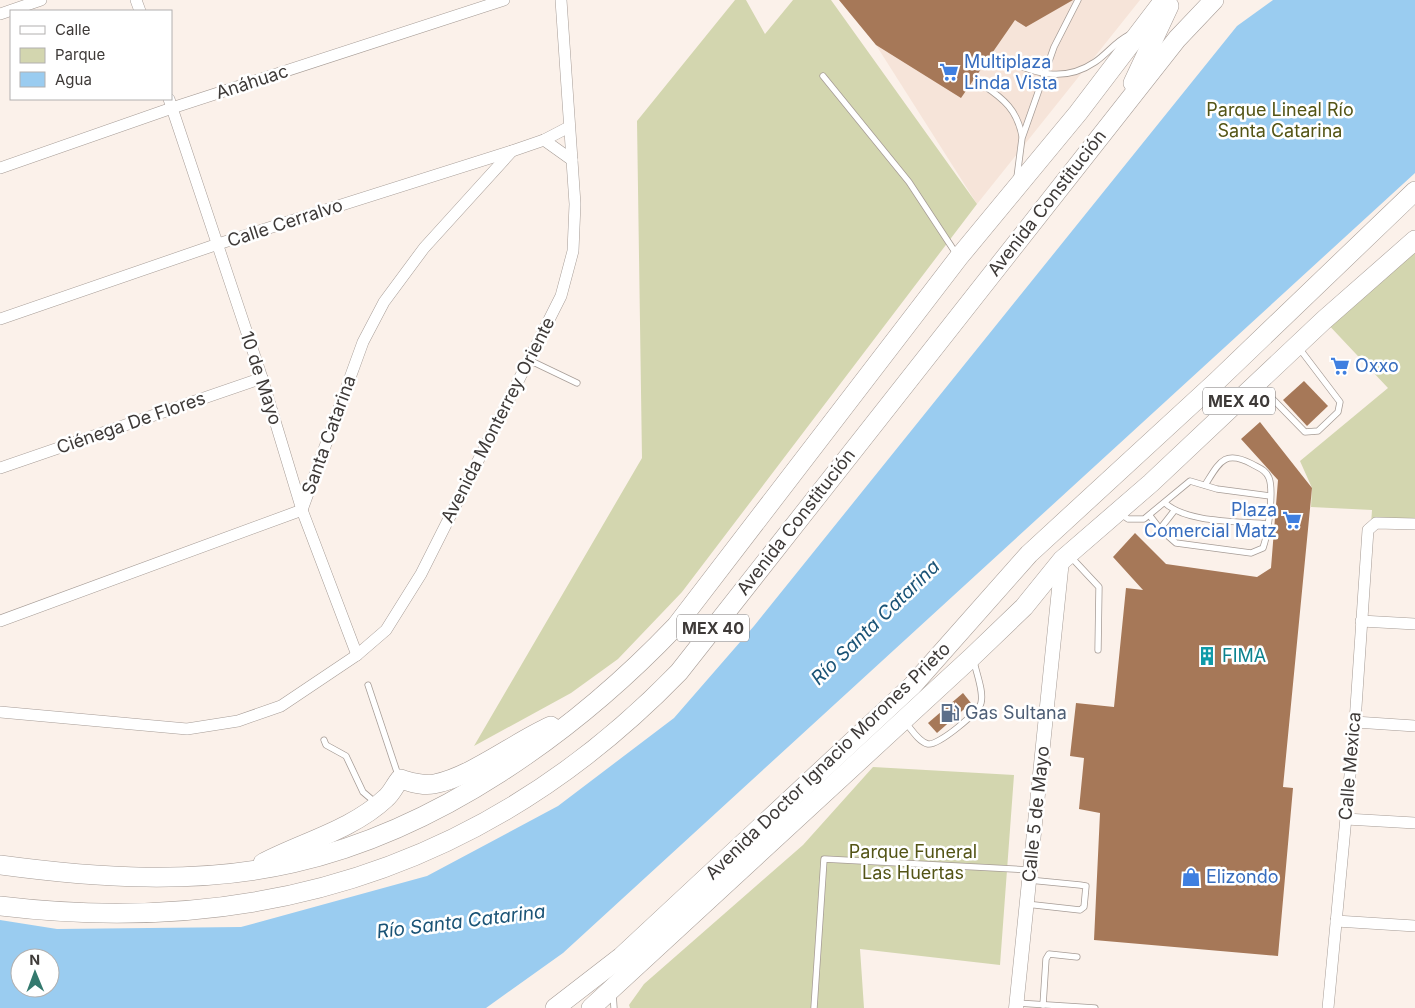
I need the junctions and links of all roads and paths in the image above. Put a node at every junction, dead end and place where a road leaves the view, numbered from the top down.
1 (41, 0) edge
2 (504, 0) edge
3 (561, 0) edge
4 (1078, 0) edge
5 (1164, 0) edge
6 (1171, 0) edge
7 (1214, 0) edge
8 (12, 10) edge
9 (1142, 29) junction
10 (1004, 58) dead end
11 (1045, 75) junction
12 (823, 76) dead end
13 (983, 85) dead end
14 (170, 103) edge
15 (1120, 110) junction
16 (569, 127) junction
17 (1022, 138) junction
18 (544, 140) junction
19 (512, 151) junction
20 (572, 160) junction
21 (0, 168) edge
22 (1016, 189) junction
23 (1415, 191) edge
24 (1415, 240) edge
25 (218, 244) junction
26 (959, 257) junction
27 (0, 319) edge
28 (1297, 346) junction
29 (528, 360) junction
30 (262, 378) junction
31 (577, 383) dead end
32 (1258, 385) junction
33 (0, 468) edge
34 (1204, 485) junction
35 (1270, 496) junction
36 (1165, 503) junction
37 (302, 510) junction
38 (1174, 511) junction
39 (1119, 513) junction
40 (1150, 516) junction
41 (1268, 524) junction
42 (1415, 524) edge
43 (1160, 529) junction
44 (1065, 558) junction
45 (0, 621) edge
46 (1361, 621) junction
47 (1415, 624) edge
48 (1098, 650) dead end
49 (356, 655) junction
50 (973, 656) junction
51 (368, 685) dead end
52 (0, 712) edge
53 (580, 715) junction
54 (904, 721) junction
55 (1354, 722) junction
56 (1415, 726) edge
57 (324, 740) dead end
58 (400, 779) junction
59 (378, 804) junction
60 (1346, 819) junction
61 (1415, 823) edge
62 (0, 865) edge
63 (249, 871) junction
64 (1029, 875) junction
65 (1026, 904) junction
66 (0, 906) edge
67 (1336, 921) junction
68 (1415, 926) edge
69 (1077, 958) dead end
70 (613, 989) junction
71 (1016, 1005) edge
72 (1043, 1005) junction
73 (555, 1008) edge
74 (591, 1008) edge
75 (614, 1008) edge
76 (814, 1008) edge
77 (1095, 1008) edge
78 (1328, 1008) edge

1 - 8 street
2 - 14 street, Anáhuac
3 - 16 street, Avenida Monterrey Oriente
4 - 11 lane
5 - 9 highway, Avenida Constitución / MEX 40
6 - 15 highway
7 - 15 highway, Avenida Constitución / MEX 40
9 - 11 lane
9 - 22 highway, Avenida Constitución / MEX 40
10 - 11 lane
11 - 17 lane
12 - 26 lane
13 - 17 lane
14 - 21 street, Anáhuac
14 - 25 street, 10 de Mayo
15 - 66 highway, Avenida Constitución / MEX 40
16 - 18 street, Calle Cerralvo
16 - 20 street, Avenida Monterrey Oriente
17 - 22 lane
18 - 19 street, Calle Cerralvo
18 - 20 street
19 - 25 street, Calle Cerralvo
19 - 37 street, Santa Catarina
20 - 29 street, Avenida Monterrey Oriente
22 - 26 highway, Avenida Constitución / MEX 40
23 - 73 highway, Avenida Doctor Ignacio Morones Prieto / MEX 40
24 - 28 highway, Avenida Doctor Ignacio Morones Prieto / MEX 40
25 - 27 street, Calle Cerralvo
25 - 30 street, 10 de Mayo
26 - 53 highway, Avenida Constitución / MEX 40
28 - 32 highway, Avenida Doctor Ignacio Morones Prieto / MEX 40
28 - 32 lane
29 - 31 lane
29 - 49 street, Avenida Monterrey Oriente
30 - 33 street, Ciénega De Flores
30 - 37 street, 10 de Mayo
32 - 39 highway, Avenida Doctor Ignacio Morones Prieto / MEX 40
34 - 35 lane
34 - 35 lane
34 - 36 lane
35 - 41 lane
36 - 38 lane
36 - 40 lane
37 - 45 street, Santa Catarina
37 - 49 street, 10 de Mayo
38 - 41 lane
38 - 43 lane
39 - 40 lane
39 - 44 highway, Avenida Doctor Ignacio Morones Prieto / MEX 40
40 - 43 lane
41 - 43 lane
42 - 46 street, Calle Mexica
44 - 48 lane
44 - 50 highway, Avenida Doctor Ignacio Morones Prieto / MEX 40
44 - 64 street, Calle 5 de Mayo
46 - 47 street
46 - 55 street, Calle Mexica
49 - 52 street, Avenida Monterrey Oriente
50 - 54 highway, Avenida Doctor Ignacio Morones Prieto / MEX 40
50 - 54 lane
51 - 58 lane
53 - 58 highway
53 - 63 highway, Avenida Constitución / MEX 40
54 - 70 highway, Avenida Doctor Ignacio Morones Prieto / MEX 40
55 - 56 street
55 - 60 street, Calle Mexica
57 - 59 lane
58 - 59 highway
59 - 63 highway
60 - 61 street
60 - 67 street, Calle Mexica
62 - 63 highway, Avenida Constitución / MEX 40
64 - 65 street, Calle 5 de Mayo
64 - 65 lane
64 - 76 lane
65 - 71 street, Calle 5 de Mayo
67 - 68 street
67 - 78 street, Calle Mexica
69 - 72 lane
70 - 74 highway, Avenida Doctor Ignacio Morones Prieto / MEX 40
70 - 75 lane
71 - 72 lane
72 - 77 lane

